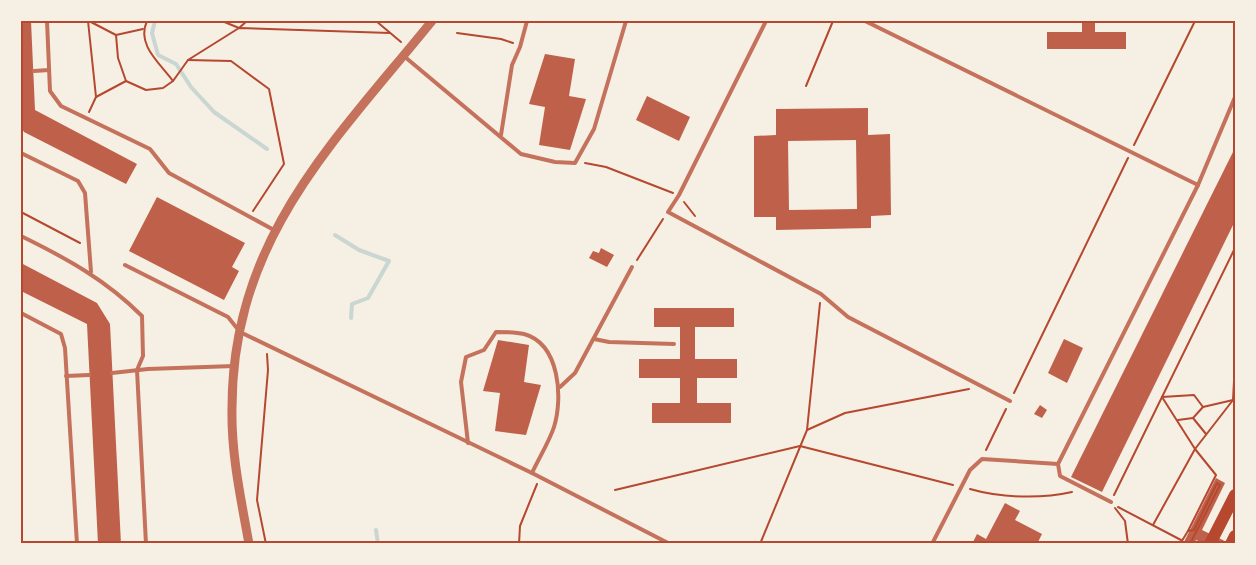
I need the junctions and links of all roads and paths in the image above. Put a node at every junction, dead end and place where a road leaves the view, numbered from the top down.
1 (47, 21) edge
2 (88, 21) edge
3 (147, 21) edge
4 (222, 21) edge
5 (247, 21) edge
6 (432, 21) edge
7 (527, 21) edge
8 (626, 21) edge
9 (766, 21) edge
10 (833, 21) edge
11 (864, 21) edge
12 (1195, 21) edge
13 (239, 28) junction
14 (143, 29) junction
15 (390, 33) dead end
16 (457, 33) dead end
17 (116, 35) junction
18 (509, 41) dead end
19 (404, 56) junction
20 (188, 60) junction
21 (49, 70) junction
22 (34, 71) dead end
23 (126, 81) junction
24 (173, 81) junction
25 (806, 86) dead end
26 (96, 97) junction
27 (1235, 97) edge
28 (87, 118) junction
29 (501, 136) junction
30 (1131, 152) junction
31 (21, 153) edge
32 (576, 161) junction
33 (1198, 185) junction
34 (679, 195) junction
35 (21, 212) edge
36 (668, 212) junction
37 (249, 217) junction
38 (274, 230) junction
39 (709, 234) junction
40 (21, 236) edge
41 (90, 248) junction
42 (1235, 248) edge
43 (125, 265) dead end
44 (632, 267) joint
45 (91, 273) junction
46 (821, 294) junction
47 (21, 313) edge
48 (240, 332) junction
49 (594, 339) junction
50 (674, 344) dead end
51 (266, 345) junction
52 (1235, 362) edge
53 (235, 366) junction
54 (137, 370) junction
55 (112, 374) dead end
56 (90, 375) dead end
57 (66, 376) junction
58 (983, 387) junction
59 (559, 388) junction
60 (1162, 397) junction
61 (1233, 400) junction
62 (1010, 401) junction
63 (1203, 407) junction
64 (1193, 418) junction
65 (1177, 420) junction
66 (807, 430) junction
67 (1206, 435) junction
68 (468, 443) junction
69 (801, 446) junction
70 (1195, 449) junction
71 (982, 459) junction
72 (1058, 464) junction
73 (531, 473) junction
74 (540, 478) junction
75 (962, 487) junction
76 (615, 489) dead end
77 (1086, 489) junction
78 (1235, 495) edge
79 (1110, 502) junction
80 (1153, 525) junction
81 (1188, 531) junction
82 (1235, 536) edge
83 (1180, 542) edge
84 (77, 544) edge
85 (146, 544) edge
86 (249, 544) edge
87 (266, 544) edge
88 (519, 544) edge
89 (670, 544) edge
90 (760, 544) edge
91 (932, 544) edge
92 (1128, 544) edge
93 (1190, 544) edge
94 (1210, 544) edge
95 (1231, 544) edge

1 - 21 lane
2 - 17 path
2 - 26 path
3 - 14 path
4 - 13 path
5 - 13 path
6 - 19 street
7 - 29 lane
8 - 32 lane
9 - 34 lane
10 - 25 path
11 - 30 lane
12 - 30 path
13 - 15 path
13 - 20 path
14 - 17 path
14 - 24 path
16 - 18 path
17 - 23 path
19 - 29 lane
19 - 38 street
20 - 24 path
20 - 37 path
21 - 22 lane
21 - 28 lane
23 - 24 path
23 - 26 path
26 - 28 path
27 - 33 lane
28 - 37 lane
29 - 32 lane
30 - 33 lane
30 - 62 path
31 - 41 lane
32 - 34 path
33 - 72 lane
34 - 36 lane
34 - 39 path
35 - 41 path
36 - 39 lane
36 - 44 path
37 - 38 lane
38 - 48 street
39 - 46 lane
40 - 45 lane
41 - 45 lane
42 - 60 path
43 - 48 lane
44 - 49 lane
45 - 54 lane
46 - 58 lane
46 - 66 path
47 - 57 lane
48 - 51 lane
48 - 53 street
49 - 50 lane
49 - 59 lane
51 - 68 lane
51 - 87 path
52 - 61 path
53 - 54 lane
53 - 86 street
54 - 55 lane
54 - 85 lane
56 - 57 lane
57 - 84 lane
58 - 62 lane
58 - 66 path
59 - 68 lane
59 - 73 lane
60 - 63 path
60 - 65 path
60 - 79 path
61 - 63 path
61 - 67 path
62 - 71 path
63 - 64 path
64 - 65 path
64 - 67 path
65 - 70 path
66 - 69 path
67 - 70 path
68 - 73 lane
69 - 75 path
69 - 76 path
69 - 90 path
70 - 80 path
70 - 81 path
71 - 72 lane
71 - 75 lane
72 - 77 lane
73 - 74 lane
74 - 88 path
74 - 89 lane
75 - 77 path
75 - 91 lane
77 - 79 lane
78 - 94 main road
79 - 80 path
79 - 92 path
80 - 83 path
81 - 83 path
81 - 93 path
82 - 95 main road

